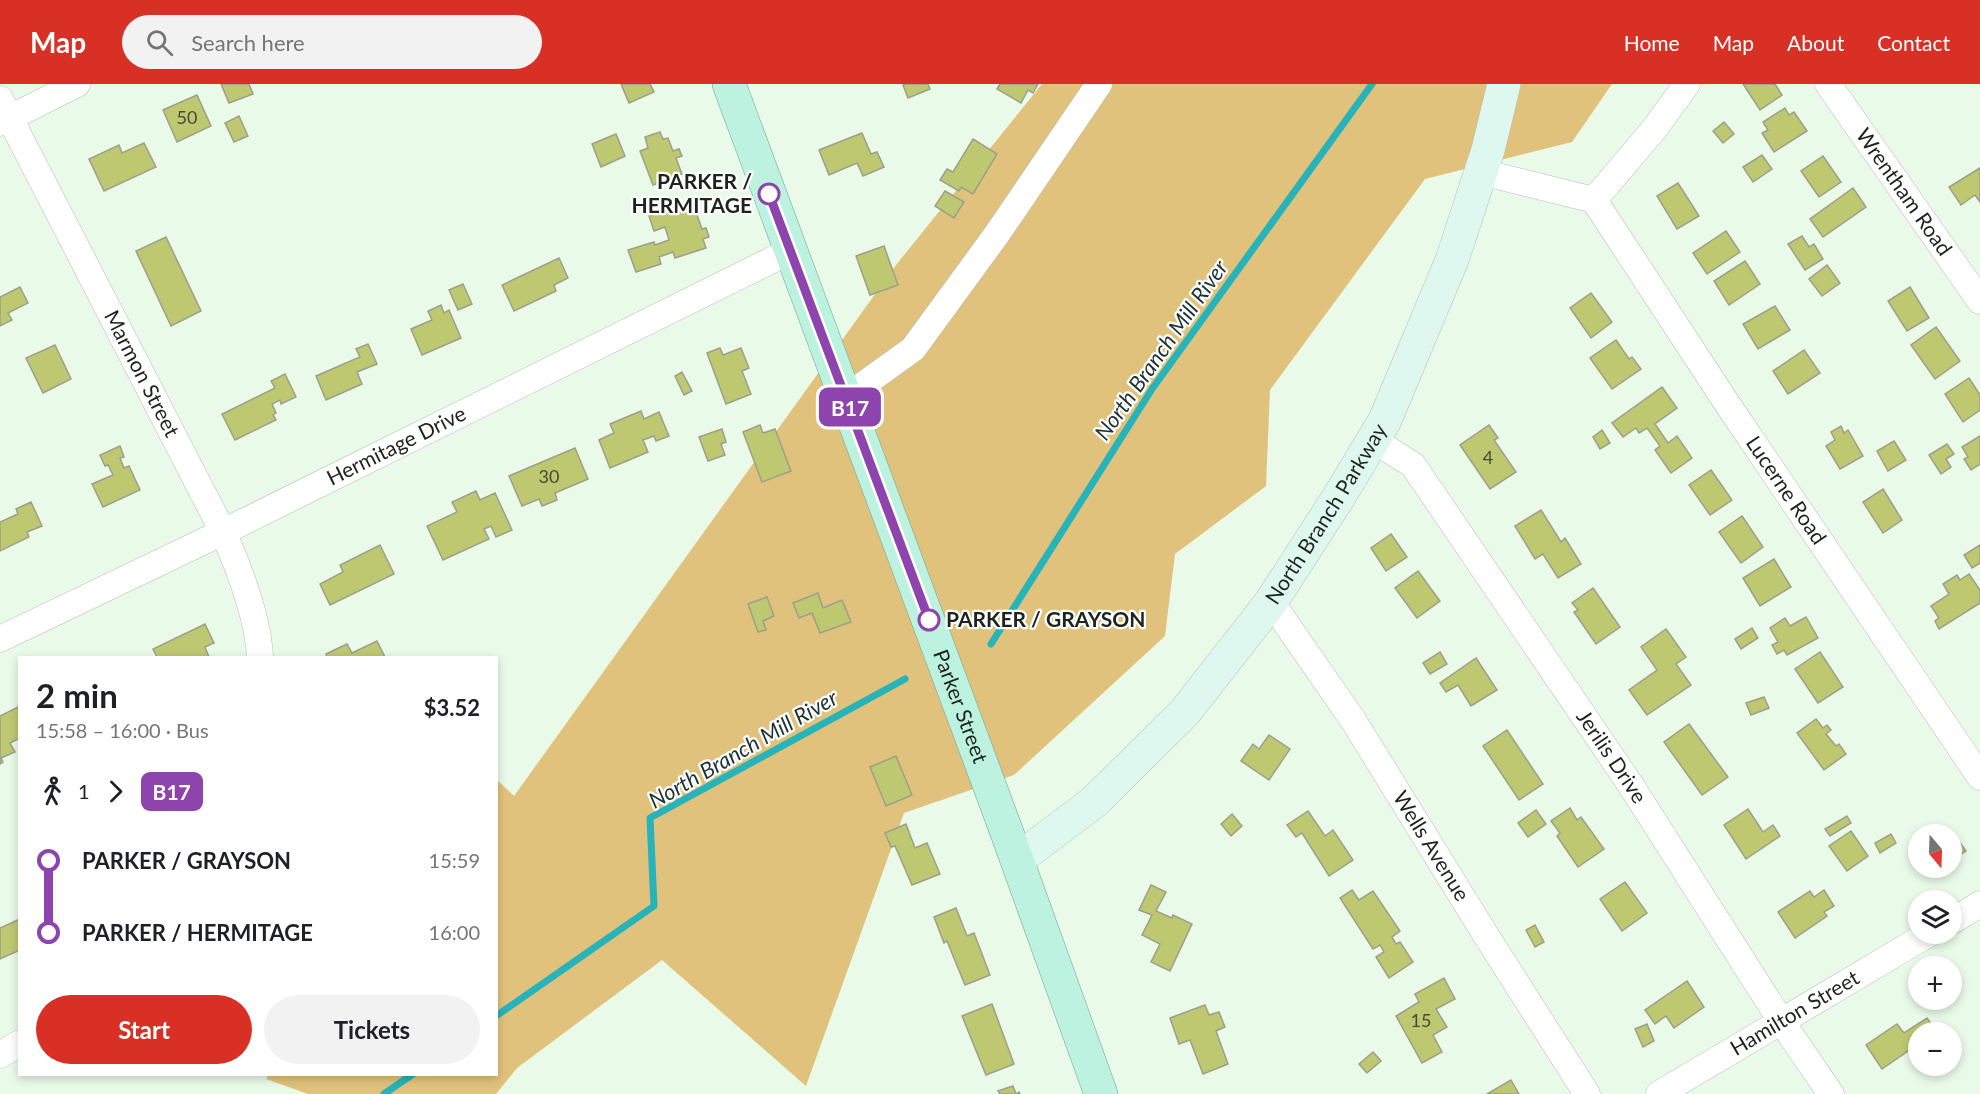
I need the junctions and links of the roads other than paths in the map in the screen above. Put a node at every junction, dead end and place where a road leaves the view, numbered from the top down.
1 (77, 84) edge
2 (729, 84) edge
3 (1099, 84) edge
4 (1504, 84) edge
5 (1687, 84) edge
6 (1828, 84) edge
7 (3, 114) edge
8 (1481, 172) junction
9 (1594, 200) junction
10 (790, 251) junction
11 (1980, 301) edge
12 (846, 397) junction
13 (1373, 440) junction
14 (223, 532) junction
15 (1271, 602) junction
16 (0, 639) edge
17 (260, 656) edge
18 (1980, 777) edge
19 (1017, 860) junction
20 (1980, 904) edge
21 (1962, 915) edge
22 (1911, 944) edge
23 (1781, 1021) junction
24 (18, 1044) edge
25 (0, 1055) edge
26 (1101, 1094) edge
27 (1587, 1094) edge
28 (1659, 1094) edge
29 (1831, 1094) edge

1 - 7 street
2 - 10 main road, Parker Street
3 - 12 street
4 - 8 street, North Branch Parkway
5 - 9 street
6 - 11 street, Wrentham Road
7 - 14 street, Marmon Street
8 - 9 street
8 - 13 street, North Branch Parkway
9 - 18 street, Lucerne Road
10 - 12 main road, Parker Street
10 - 14 street, Hermitage Drive
12 - 19 main road, Parker Street
13 - 15 street, North Branch Parkway
13 - 23 street, Jerilis Drive
14 - 16 street, Hermitage Drive
14 - 17 street, Marmon Street
15 - 19 street, North Branch Parkway
15 - 27 street, Wells Avenue
19 - 26 main road, Parker Street
20 - 21 street
22 - 23 street, Hamilton Street
23 - 28 street, Hamilton Street
23 - 29 street, Jerilis Drive
24 - 25 street

